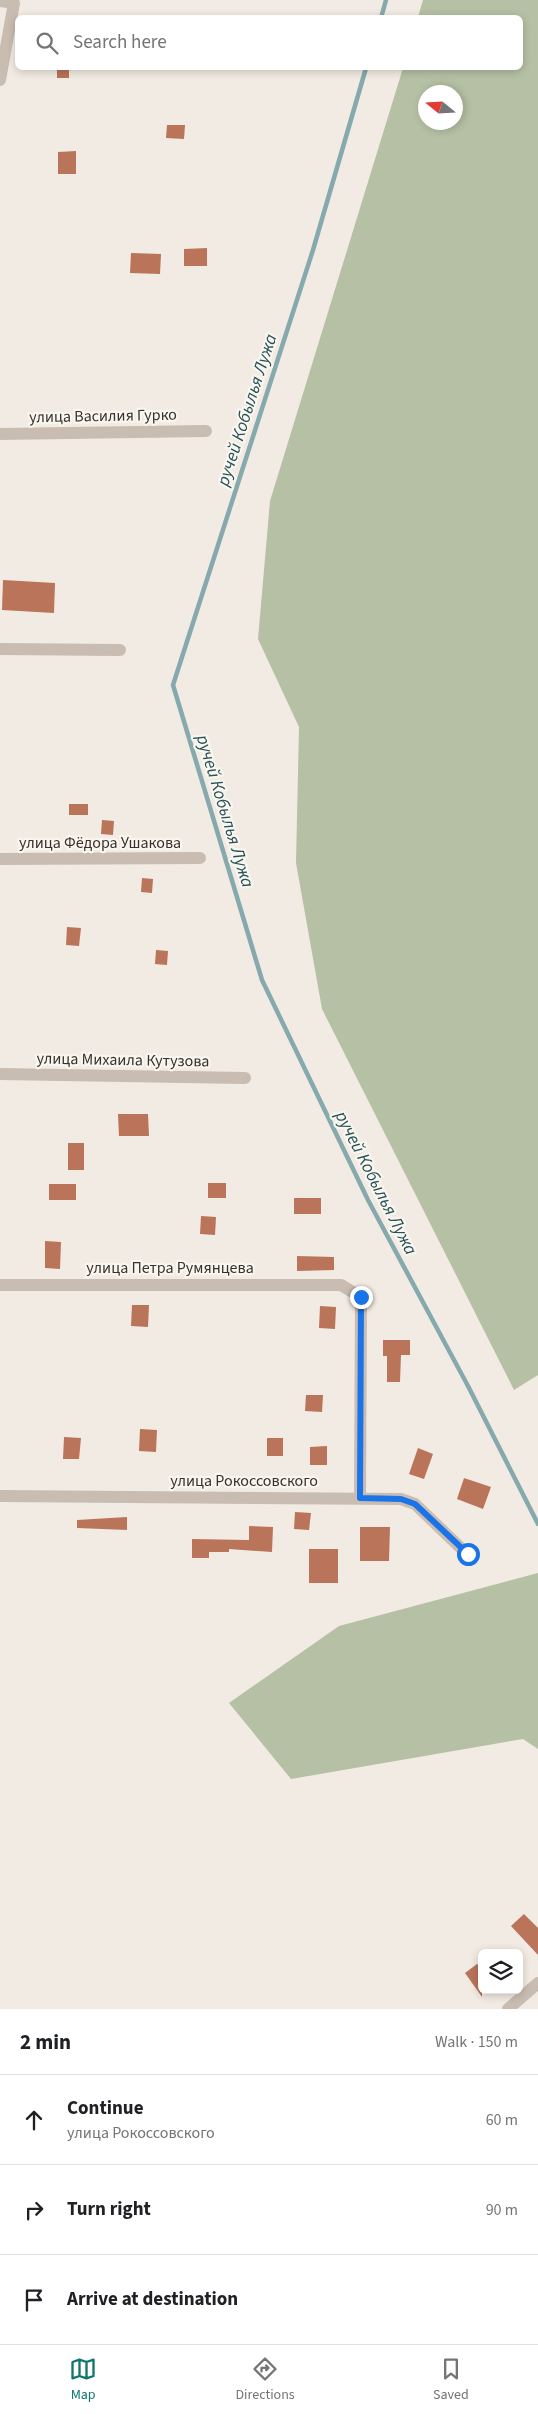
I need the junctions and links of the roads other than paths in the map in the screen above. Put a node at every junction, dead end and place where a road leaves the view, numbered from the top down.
1 (0, 1) edge
2 (0, 80) edge
3 (206, 431) dead end
4 (0, 434) edge
5 (0, 649) edge
6 (120, 650) dead end
7 (200, 858) dead end
8 (0, 859) edge
9 (0, 1074) edge
10 (245, 1078) dead end
11 (0, 1285) edge
12 (0, 1496) edge
13 (360, 1498) junction
14 (468, 1554) dead end
15 (538, 1983) edge
16 (508, 2009) edge

1 - 2 street
3 - 4 street, улица Василия Гурко
5 - 6 street
7 - 8 street, улица Фёдора Ушакова
9 - 10 street, улица Михаила Кутузова
11 - 13 street, улица Петра Румянцева
12 - 13 street, улица Рокоссовского
13 - 14 street, улица Рокоссовского
15 - 16 street

